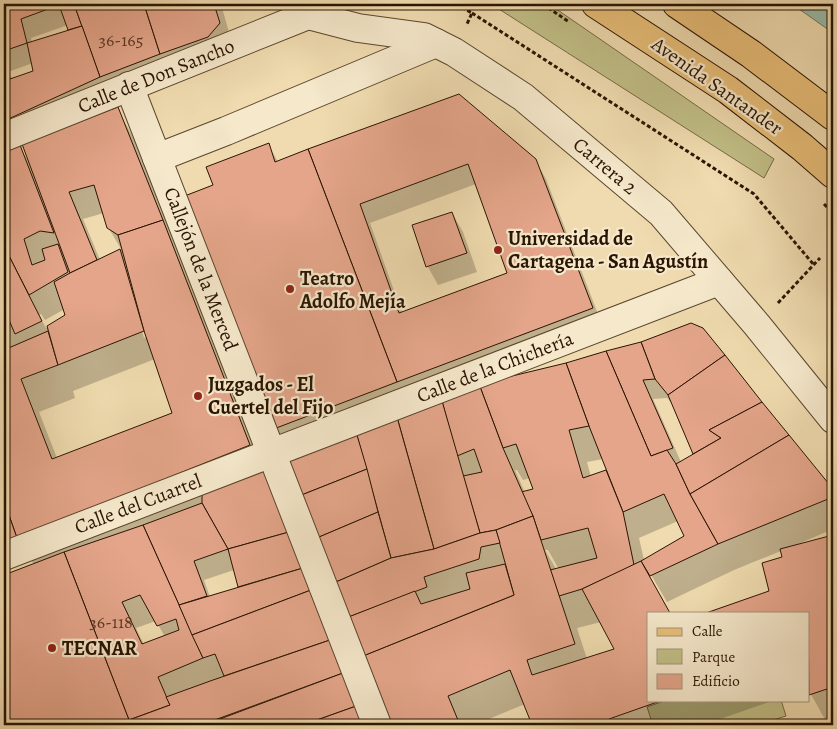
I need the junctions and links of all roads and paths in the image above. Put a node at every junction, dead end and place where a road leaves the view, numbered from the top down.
1 (596, 4) edge
2 (677, 4) edge
3 (301, 9) edge
4 (472, 13) dead end
5 (436, 43) junction
6 (130, 86) junction
7 (833, 116) edge
8 (4, 137) edge
9 (158, 158) junction
10 (833, 174) edge
11 (833, 244) edge
12 (829, 248) dead end
13 (820, 258) dead end
14 (814, 265) junction
15 (719, 281) junction
16 (757, 325) junction
17 (833, 419) edge
18 (272, 452) junction
19 (4, 556) edge
20 (377, 725) edge

1 - 10 main road, Avenida Santander
2 - 7 main road
3 - 5 street, Carrera 2
3 - 6 street, Calle de Don Sancho
4 - 14 path
5 - 9 street
5 - 15 street, Carrera 2
6 - 8 street, Calle de Don Sancho
6 - 9 street, Callejón de la Merced
9 - 18 street, Callejón de la Merced
11 - 12 path
13 - 14 path
14 - 16 path
15 - 16 street, Carrera 2
15 - 18 street, Calle de la Chichería
16 - 17 street, Carrera 2
18 - 19 street, Calle del Cuartel
18 - 20 street, Callejón de la Merced

